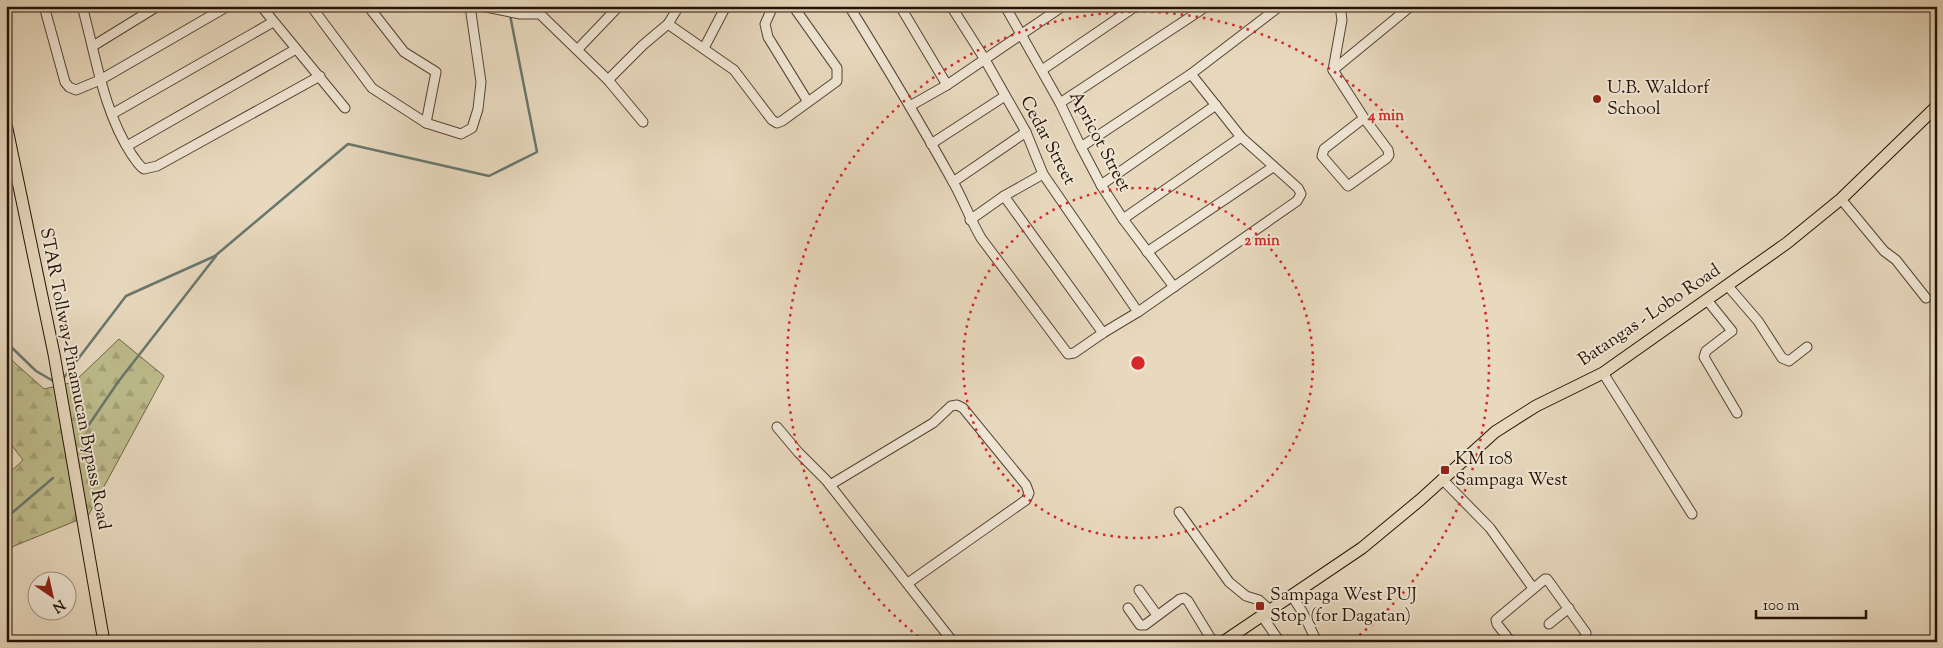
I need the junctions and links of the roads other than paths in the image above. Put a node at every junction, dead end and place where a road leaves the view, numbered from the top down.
1 (44, 6) edge
2 (158, 6) edge
3 (228, 6) edge
4 (261, 6) edge
5 (368, 6) edge
6 (470, 6) edge
7 (481, 6) edge
8 (619, 6) edge
9 (678, 6) edge
10 (726, 6) edge
11 (772, 6) edge
12 (793, 6) edge
13 (849, 6) edge
14 (900, 6) edge
15 (951, 6) edge
16 (1005, 6) edge
17 (1063, 6) edge
18 (1136, 6) edge
19 (1206, 6) edge
20 (1411, 6) edge
21 (84, 7) edge
22 (1342, 7) edge
23 (313, 8) edge
24 (1279, 8) edge
25 (543, 10) edge
26 (273, 22) junction
27 (668, 24) junction
28 (1021, 35) junction
29 (93, 46) junction
30 (704, 48) junction
31 (578, 49) junction
32 (296, 50) junction
33 (984, 58) junction
34 (1042, 70) junction
35 (1333, 70) junction
36 (1191, 74) junction
37 (320, 76) junction
38 (100, 80) junction
39 (608, 80) junction
40 (947, 85) junction
41 (1005, 96) junction
42 (808, 102) junction
43 (1060, 103) junction
44 (1216, 105) junction
45 (910, 106) junction
46 (1937, 106) edge
47 (345, 108) dead end
48 (112, 114) junction
49 (1364, 118) junction
50 (643, 122) dead end
51 (426, 123) junction
52 (6, 124) edge
53 (1026, 132) junction
54 (1241, 136) junction
55 (931, 144) junction
56 (127, 146) junction
57 (1081, 147) junction
58 (1273, 167) junction
59 (1043, 174) junction
60 (954, 182) junction
61 (1101, 185) junction
62 (1004, 196) junction
63 (1841, 199) junction
64 (1123, 219) junction
65 (970, 220) junction
66 (1147, 252) junction
67 (1727, 285) junction
68 (1174, 287) junction
69 (1926, 298) dead end
70 (1707, 300) junction
71 (1138, 312) junction
72 (1103, 333) junction
73 (1808, 347) dead end
74 (1603, 373) junction
75 (1737, 413) dead end
76 (777, 427) dead end
77 (1442, 479) junction
78 (830, 485) junction
79 (1179, 512) dead end
80 (1692, 514) dead end
81 (908, 583) junction
82 (1533, 588) junction
83 (1139, 590) dead end
84 (1292, 596) junction
85 (1128, 608) dead end
86 (1569, 608) junction
87 (1266, 613) junction
88 (1157, 615) junction
89 (1549, 624) dead end
90 (1239, 637) edge
91 (104, 642) edge
92 (953, 642) edge
93 (1212, 642) edge
94 (1223, 642) edge
95 (1280, 642) edge
96 (1317, 642) edge
97 (1511, 642) edge
98 (1580, 642) edge

1 - 38 street
2 - 29 street
3 - 38 street
4 - 26 street
5 - 51 street
6 - 51 street
7 - 25 street
8 - 31 street
9 - 27 street
10 - 30 street
11 - 42 street
12 - 42 street
13 - 45 street
14 - 40 street
15 - 33 street, Cedar Street
16 - 28 street, Apricot Street
17 - 28 street
18 - 34 street
19 - 43 street
20 - 35 street
21 - 29 street
22 - 35 street
23 - 51 street
24 - 36 street
25 - 31 street
26 - 32 street
26 - 48 street
27 - 30 street
27 - 39 street
28 - 33 street
28 - 34 street, Apricot Street
29 - 38 street
30 - 42 street
31 - 39 street
32 - 37 street
32 - 56 street
33 - 40 street
33 - 41 street, Cedar Street
34 - 43 street, Apricot Street
35 - 49 street
36 - 44 street
36 - 57 street
37 - 47 street
37 - 56 street
38 - 48 street
39 - 50 street
40 - 45 street
41 - 53 street, Cedar Street
41 - 55 street
43 - 57 street, Apricot Street
44 - 54 street
44 - 61 street
45 - 55 street
46 - 63 main road, Batangas - Lobo Road
48 - 56 street
49 - 49 street
52 - 91 main road, STAR Tollway-Pinamucan Bypass Road
53 - 59 street, Cedar Street
53 - 60 street
54 - 58 street
54 - 64 street
55 - 60 street
57 - 61 street, Apricot Street
58 - 66 street
58 - 68 street
59 - 62 street
59 - 71 street, Cedar Street
60 - 65 street
61 - 64 street, Apricot Street
62 - 65 street
62 - 72 street
63 - 67 main road, Batangas - Lobo Road
63 - 69 street
64 - 66 street, Apricot Street
65 - 72 street
66 - 68 street, Apricot Street
67 - 70 main road, Batangas - Lobo Road
67 - 73 street
68 - 71 street
70 - 74 main road, Batangas - Lobo Road
70 - 75 street
71 - 72 street
74 - 77 main road, Batangas - Lobo Road
74 - 80 street
76 - 78 street
77 - 82 street
77 - 84 main road, Batangas - Lobo Road
78 - 81 street
78 - 81 street
79 - 87 street
81 - 92 street
82 - 86 street
82 - 97 street
83 - 88 street
84 - 87 main road, Batangas - Lobo Road
84 - 96 street
85 - 88 street
86 - 89 street
86 - 98 street
87 - 90 main road, Batangas - Lobo Road
87 - 95 street
88 - 93 street
90 - 94 main road, Batangas - Lobo Road

